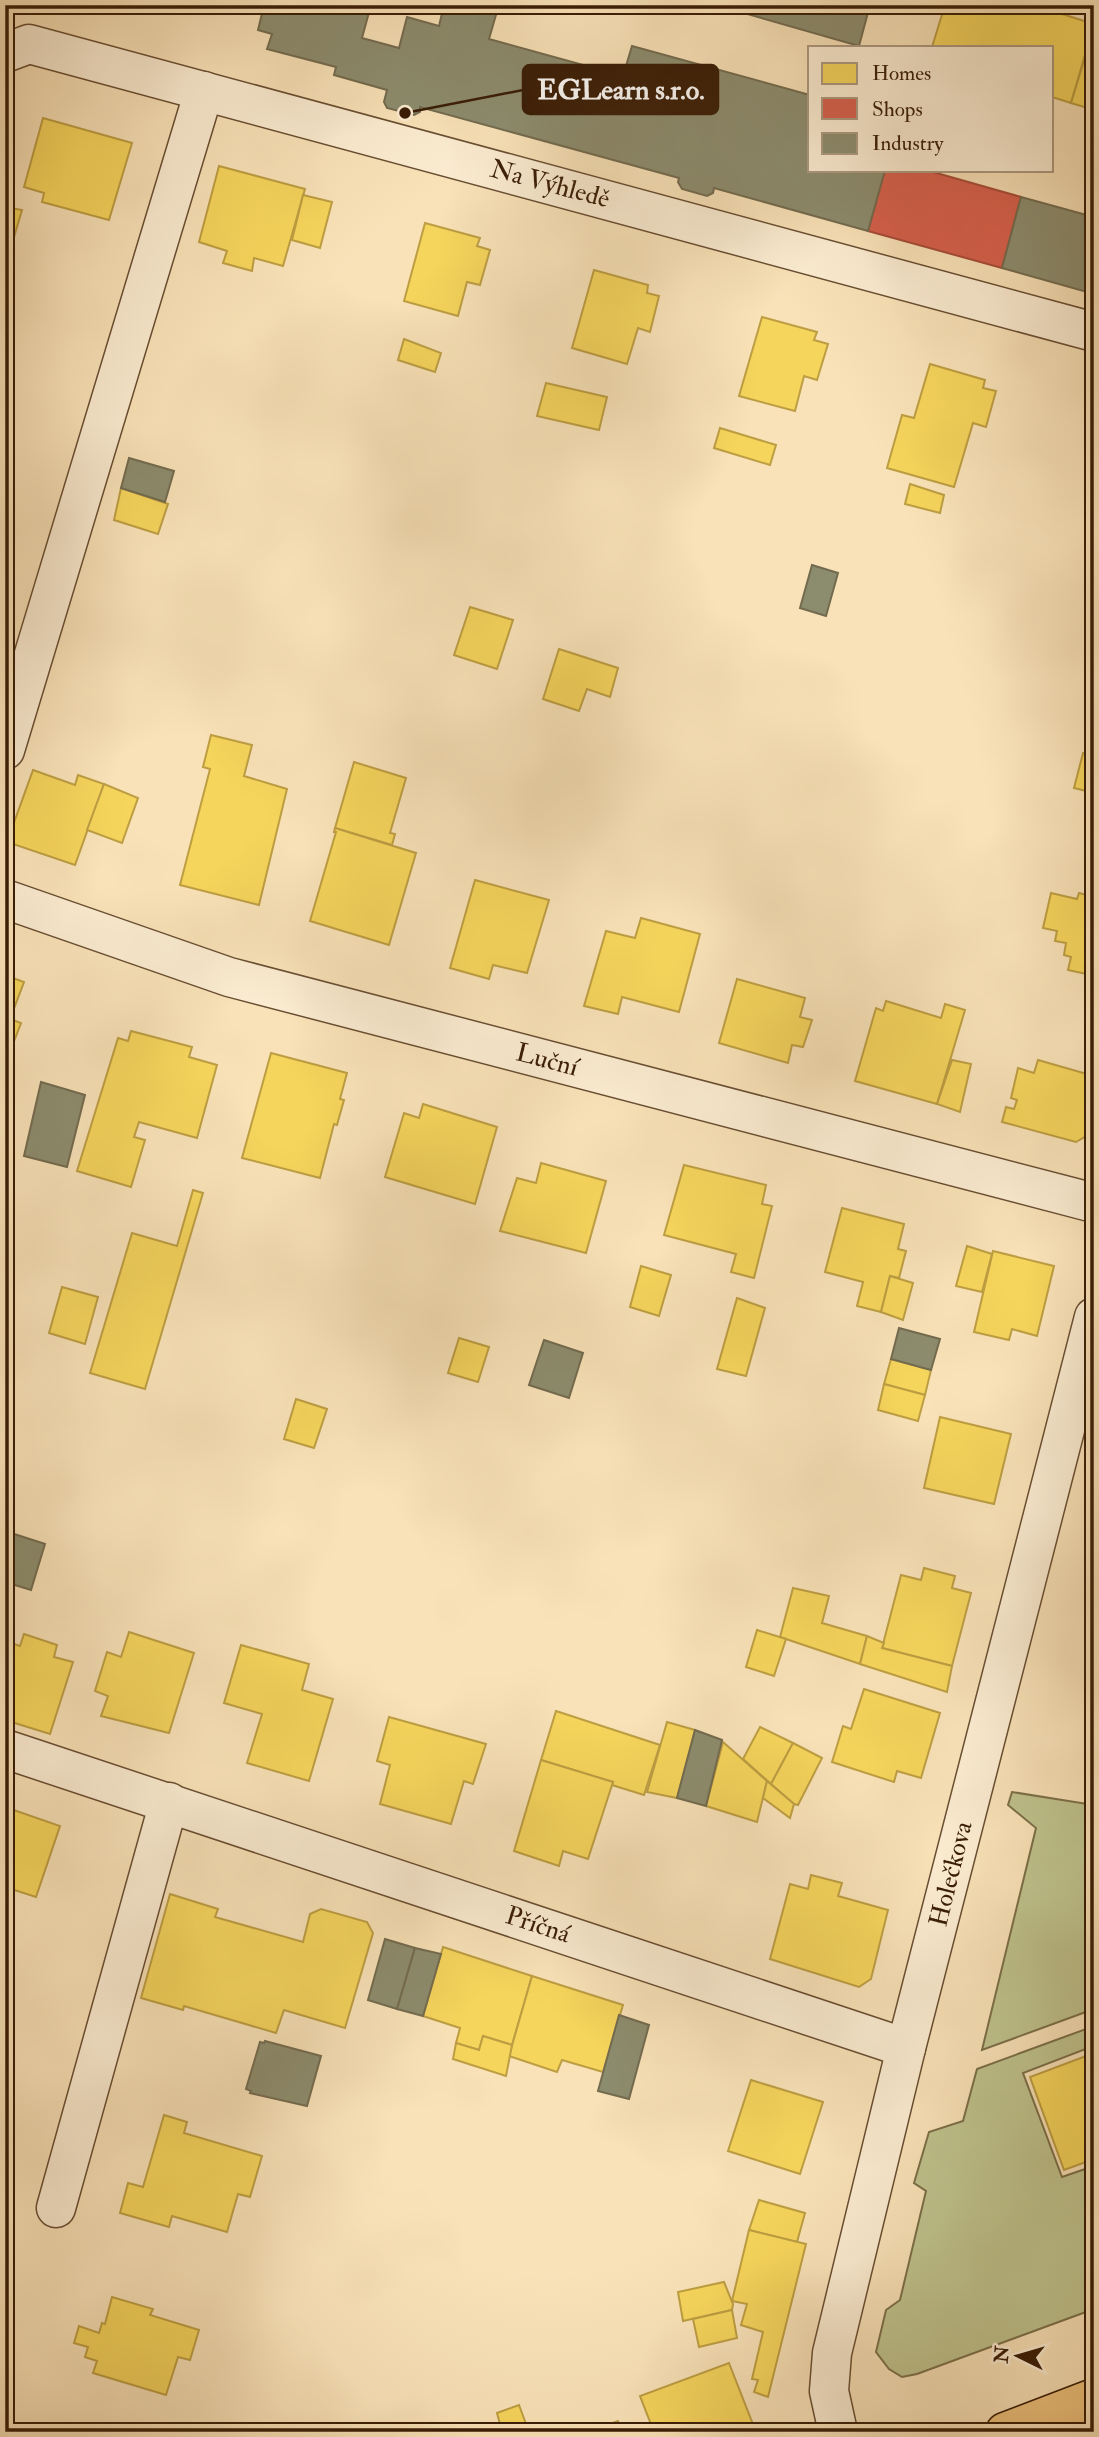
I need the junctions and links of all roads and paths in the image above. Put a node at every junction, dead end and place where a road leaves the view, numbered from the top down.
1 (5, 53) edge
2 (204, 91) junction
3 (1094, 332) edge
4 (5, 750) edge
5 (5, 899) edge
6 (1094, 1203) edge
7 (1094, 1318) edge
8 (5, 1749) edge
9 (169, 1802) junction
10 (906, 2048) junction
11 (56, 2207) dead end
12 (1094, 2398) edge
13 (838, 2432) edge
14 (1006, 2432) edge

1 - 2 street, Na Výhledě
2 - 3 street, Na Výhledě
2 - 4 street
5 - 6 street, Luční
7 - 10 street, Holečkova
8 - 9 street, Příčná
9 - 10 street, Příčná
9 - 11 street
10 - 13 street, Holečkova
12 - 14 main road

